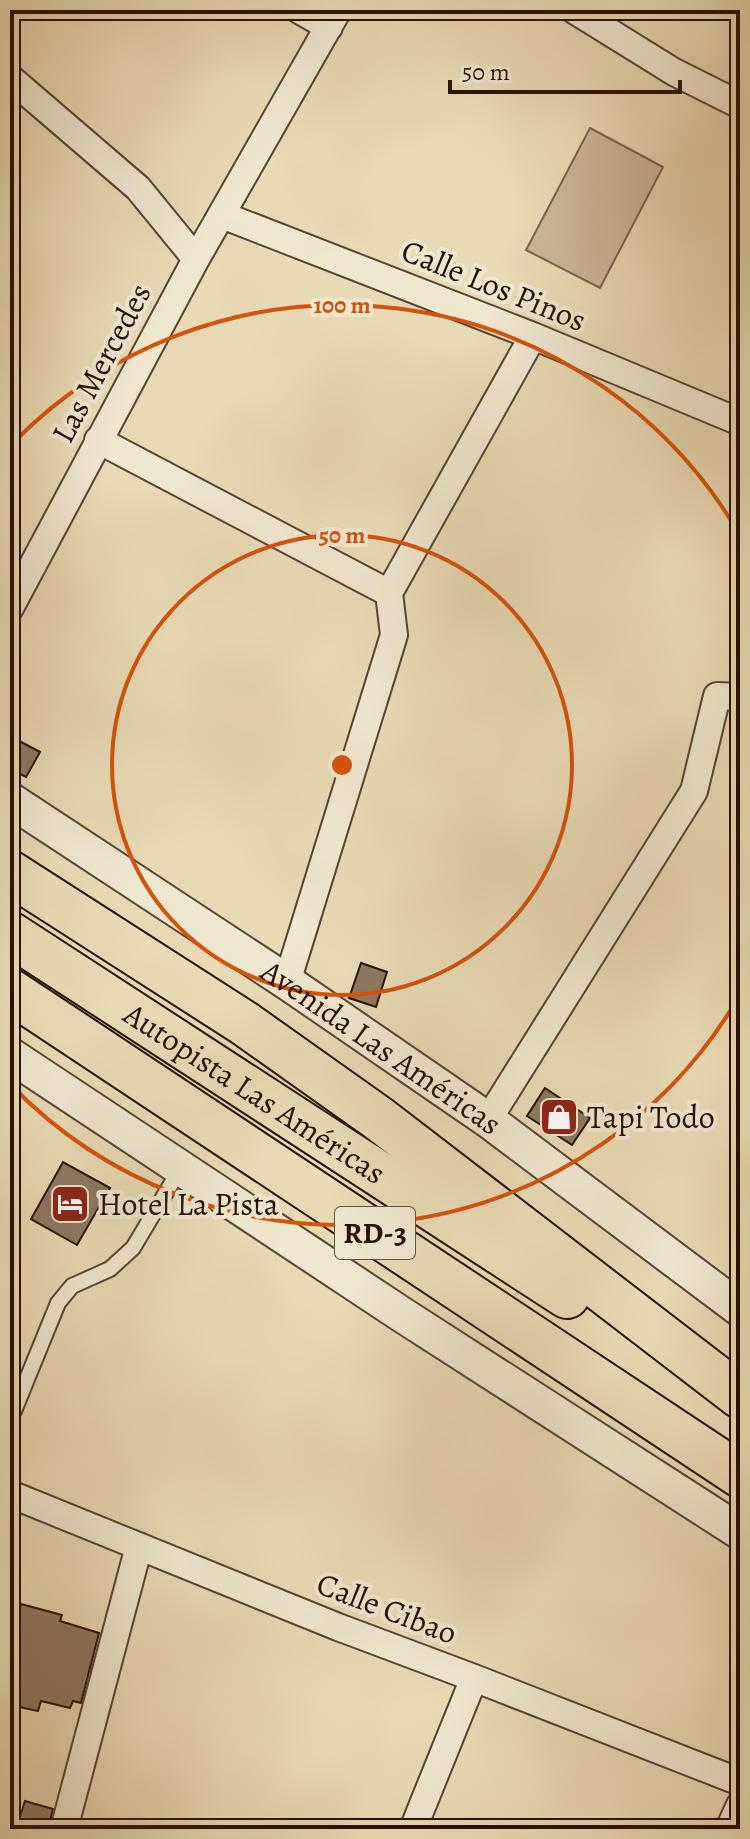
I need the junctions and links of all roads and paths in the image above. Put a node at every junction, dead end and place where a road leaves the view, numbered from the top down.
1 (299, 10) edge
2 (574, 10) edge
3 (333, 18) edge
4 (10, 78) edge
5 (740, 105) edge
6 (222, 215) junction
7 (190, 268) junction
8 (533, 336) junction
9 (740, 422) edge
10 (98, 440) junction
11 (389, 593) junction
12 (10, 608) edge
13 (740, 697) edge
14 (10, 800) edge
15 (10, 873) edge
16 (10, 934) edge
17 (287, 982) junction
18 (10, 991) edge
19 (10, 1055) edge
20 (488, 1120) junction
21 (181, 1168) junction
22 (740, 1309) edge
23 (740, 1396) edge
24 (740, 1409) edge
25 (14, 1411) dead end
26 (740, 1475) edge
27 (10, 1494) edge
28 (740, 1532) edge
29 (139, 1546) junction
30 (474, 1678) junction
31 (740, 1782) edge
32 (740, 1805) edge
33 (64, 1829) edge
34 (413, 1829) edge
35 (729, 1829) edge

1 - 3 street
2 - 5 street
3 - 6 street, Las Mercedes
4 - 7 street
6 - 7 street, Las Mercedes
6 - 8 street, Calle Los Pinos
7 - 10 street, Las Mercedes
8 - 9 street, Calle Los Pinos
8 - 11 street
10 - 11 street
10 - 12 street, Las Mercedes
11 - 17 street
13 - 20 street
14 - 17 street, Avenida Las Américas
15 - 23 highway
16 - 24 highway, Autopista Las Américas / RD-3
17 - 20 street, Avenida Las Américas
18 - 26 highway, Autopista Las Américas / RD-3
19 - 21 street
20 - 22 street, Avenida Las Américas
21 - 25 lane
21 - 28 street
27 - 29 street, Calle Cibao
29 - 30 street, Calle Cibao
29 - 33 street
30 - 31 street, Calle Cibao
30 - 34 street
32 - 35 street

